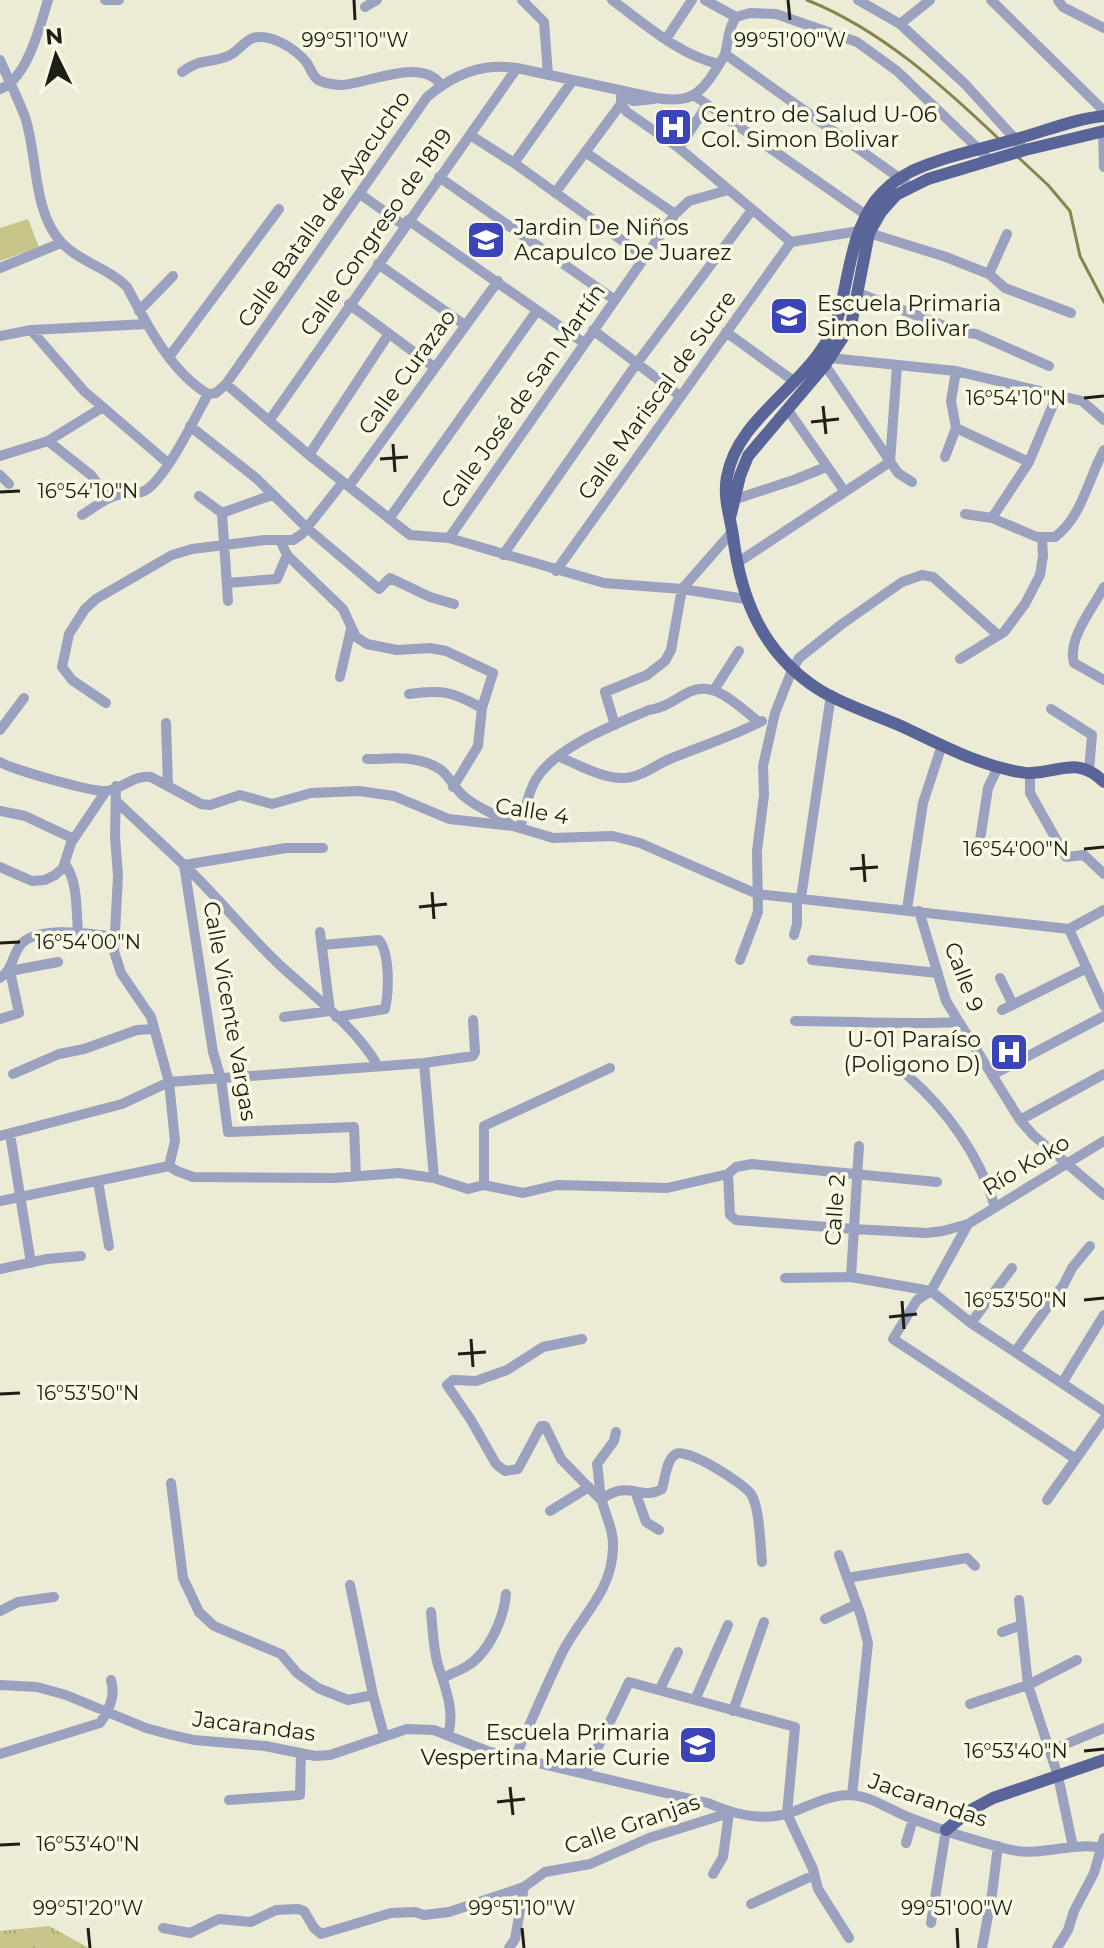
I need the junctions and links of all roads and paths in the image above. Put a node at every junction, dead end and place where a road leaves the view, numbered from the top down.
1 (48, 0) edge
2 (105, 0) edge
3 (119, 0) edge
4 (377, 0) edge
5 (522, 0) edge
6 (612, 0) edge
7 (692, 0) edge
8 (705, 0) edge
9 (858, 0) edge
10 (930, 0) edge
11 (991, 0) edge
12 (1058, 0) edge
13 (365, 7) dead end
14 (736, 17) junction
15 (900, 24) junction
16 (1104, 28) edge
17 (666, 39) junction
18 (725, 54) junction
19 (0, 60) edge
20 (719, 64) junction
21 (517, 68) junction
22 (182, 72) dead end
23 (548, 75) junction
24 (573, 80) junction
25 (441, 85) junction
26 (5, 87) edge
27 (621, 96) junction
28 (695, 96) junction
29 (707, 105) junction
30 (1104, 114) edge
31 (1104, 131) edge
32 (470, 135) junction
33 (1021, 144) junction
34 (679, 148) junction
35 (980, 149) junction
36 (585, 152) junction
37 (990, 160) junction
38 (514, 163) junction
39 (1104, 167) edge
40 (439, 177) junction
41 (905, 182) junction
42 (728, 190) junction
43 (555, 193) junction
44 (360, 194) junction
45 (279, 209) dead end
46 (752, 210) junction
47 (675, 214) junction
48 (866, 215) junction
49 (406, 223) junction
50 (864, 232) junction
51 (1007, 234) dead end
52 (791, 242) junction
53 (61, 243) junction
54 (645, 257) junction
55 (378, 264) junction
56 (0, 268) edge
57 (989, 274) junction
58 (173, 276) dead end
59 (498, 281) junction
60 (858, 293) junction
61 (615, 300) junction
62 (349, 304) junction
63 (139, 311) junction
64 (536, 312) junction
65 (1071, 313) dead end
66 (147, 324) junction
67 (465, 325) junction
68 (31, 330) junction
69 (593, 330) junction
70 (726, 332) junction
71 (388, 335) junction
72 (0, 336) edge
73 (584, 343) junction
74 (169, 357) junction
75 (827, 361) junction
76 (637, 363) junction
77 (897, 366) junction
78 (1049, 366) dead end
79 (434, 367) junction
80 (956, 371) junction
81 (795, 382) junction
82 (226, 384) junction
83 (208, 394) junction
84 (1057, 395) junction
85 (680, 396) junction
86 (103, 407) junction
87 (788, 410) junction
88 (1104, 420) edge
89 (269, 421) junction
90 (190, 426) junction
91 (956, 428) junction
92 (48, 441) junction
93 (1104, 450) edge
94 (309, 455) junction
95 (0, 456) edge
96 (945, 457) dead end
97 (890, 462) junction
98 (1029, 462) junction
99 (169, 464) junction
100 (826, 467) junction
101 (0, 475) edge
102 (912, 482) dead end
103 (9, 484) dead end
104 (346, 484) junction
105 (845, 492) junction
106 (272, 495) junction
107 (199, 496) dead end
108 (104, 499) junction
109 (731, 505) junction
110 (222, 513) junction
111 (965, 514) dead end
112 (82, 515) dead end
113 (992, 518) junction
114 (389, 519) junction
115 (307, 528) junction
116 (732, 532) junction
117 (1042, 537) junction
118 (449, 538) junction
119 (280, 540) junction
120 (225, 545) junction
121 (287, 555) junction
122 (503, 555) junction
123 (737, 563) junction
124 (556, 571) junction
125 (227, 583) junction
126 (1104, 587) edge
127 (682, 589) junction
128 (745, 599) junction
129 (228, 601) dead end
130 (454, 604) dead end
131 (351, 629) junction
132 (998, 635) junction
133 (739, 651) dead end
134 (960, 659) dead end
135 (789, 667) junction
136 (340, 677) dead end
137 (1104, 680) edge
138 (714, 690) junction
139 (409, 694) dead end
140 (831, 695) junction
141 (24, 698) dead end
142 (106, 703) dead end
143 (482, 708) junction
144 (1051, 709) dead end
145 (775, 713) junction
146 (759, 722) junction
147 (166, 723) dead end
148 (615, 725) junction
149 (0, 730) edge
150 (942, 745) junction
151 (560, 757) junction
152 (367, 759) dead end
153 (0, 762) edge
154 (998, 767) junction
155 (1089, 770) junction
156 (1030, 773) junction
157 (1104, 782) edge
158 (168, 786) junction
159 (453, 787) junction
160 (111, 789) junction
161 (117, 802) junction
162 (0, 811) edge
163 (516, 827) junction
164 (74, 839) junction
165 (980, 840) dead end
166 (323, 848) dead end
167 (65, 864) junction
168 (184, 865) junction
169 (0, 867) edge
170 (1104, 874) edge
171 (757, 894) junction
172 (799, 898) junction
173 (907, 909) junction
174 (1104, 910) edge
175 (919, 911) junction
176 (1069, 929) junction
177 (78, 931) junction
178 (320, 932) dead end
179 (794, 935) dead end
180 (115, 937) junction
181 (322, 945) junction
182 (740, 960) dead end
183 (812, 960) dead end
184 (58, 962) dead end
185 (1087, 968) junction
186 (938, 973) junction
187 (5, 975) edge
188 (1000, 978) dead end
189 (1099, 978) edge
190 (1013, 1005) junction
191 (1104, 1006) edge
192 (1002, 1010) dead end
193 (333, 1014) junction
194 (1104, 1016) edge
195 (284, 1017) dead end
196 (0, 1019) edge
197 (473, 1020) dead end
198 (795, 1021) dead end
199 (958, 1022) junction
200 (154, 1029) junction
201 (424, 1063) junction
202 (378, 1066) junction
203 (610, 1068) dead end
204 (13, 1074) dead end
205 (1104, 1074) edge
206 (992, 1075) junction
207 (908, 1076) dead end
208 (221, 1079) junction
209 (169, 1082) junction
210 (1020, 1120) junction
211 (5, 1135) edge
212 (1104, 1141) edge
213 (859, 1146) dead end
214 (1068, 1163) junction
215 (169, 1166) junction
216 (728, 1174) junction
217 (858, 1174) junction
218 (356, 1176) junction
219 (434, 1178) junction
220 (98, 1181) junction
221 (937, 1182) dead end
222 (484, 1185) junction
223 (1103, 1192) edge
224 (21, 1197) junction
225 (0, 1201) edge
226 (995, 1207) junction
227 (968, 1224) junction
228 (854, 1229) junction
229 (109, 1246) dead end
230 (1090, 1246) dead end
231 (81, 1256) dead end
232 (31, 1263) junction
233 (1012, 1268) dead end
234 (0, 1269) edge
235 (851, 1277) junction
236 (785, 1278) dead end
237 (931, 1291) junction
238 (1104, 1315) edge
239 (971, 1323) junction
240 (582, 1339) dead end
241 (1015, 1352) junction
242 (1062, 1383) junction
243 (1104, 1411) edge
244 (1104, 1419) edge
245 (616, 1432) dead end
246 (1076, 1459) junction
247 (171, 1483) dead end
248 (589, 1487) junction
249 (635, 1491) junction
250 (601, 1500) junction
251 (1047, 1500) dead end
252 (550, 1511) dead end
253 (659, 1530) dead end
254 (839, 1555) dead end
255 (762, 1562) dead end
256 (975, 1566) dead end
257 (847, 1578) junction
258 (350, 1585) dead end
259 (506, 1594) dead end
260 (54, 1597) dead end
261 (1019, 1600) dead end
262 (857, 1604) junction
263 (0, 1611) edge
264 (431, 1612) dead end
265 (825, 1619) dead end
266 (764, 1622) dead end
267 (728, 1625) dead end
268 (1022, 1625) junction
269 (1002, 1632) dead end
270 (678, 1652) dead end
271 (1077, 1660) dead end
272 (444, 1678) junction
273 (111, 1680) dead end
274 (0, 1685) edge
275 (1028, 1685) junction
276 (660, 1689) junction
277 (373, 1695) junction
278 (695, 1700) junction
279 (970, 1704) dead end
280 (733, 1711) junction
281 (107, 1713) junction
282 (1104, 1728) edge
283 (384, 1735) junction
284 (448, 1735) junction
285 (1049, 1751) junction
286 (0, 1754) edge
287 (301, 1754) junction
288 (515, 1757) junction
289 (1104, 1760) edge
290 (585, 1774) junction
291 (1058, 1776) junction
292 (852, 1795) junction
293 (229, 1800) dead end
294 (729, 1813) junction
295 (787, 1814) junction
296 (913, 1819) junction
297 (946, 1830) junction
298 (906, 1843) dead end
299 (1103, 1844) edge
300 (998, 1846) junction
301 (1073, 1847) junction
302 (713, 1874) dead end
303 (814, 1875) junction
304 (524, 1887) junction
305 (751, 1904) dead end
306 (931, 1923) dead end
307 (163, 1928) dead end
308 (849, 1938) dead end
309 (509, 1948) edge
310 (982, 1948) edge
311 (1057, 1948) edge

1 - 26 street
2 - 3 street
4 - 13 street
5 - 23 street
6 - 17 street
7 - 17 street
8 - 14 street
9 - 15 street
10 - 15 street
11 - 30 street
12 - 16 street
14 - 18 street
14 - 35 street
15 - 33 street
17 - 20 street
18 - 20 street
18 - 41 street
19 - 26 street
20 - 28 street
21 - 23 street, Calle Batalla de Ayacucho
21 - 25 street, Calle Batalla de Ayacucho
21 - 32 street, Calle Congreso de 1819
22 - 25 street
23 - 24 street, Calle Batalla de Ayacucho
24 - 27 street, Calle Batalla de Ayacucho
24 - 38 street
25 - 44 street, Calle Batalla de Ayacucho
26 - 53 street
27 - 28 street, Calle Batalla de Ayacucho
27 - 34 street
27 - 36 street
28 - 29 street
29 - 34 street
29 - 48 street
30 - 33 main road
31 - 33 main road
31 - 39 street
32 - 38 street
32 - 40 street, Calle Congreso de 1819
33 - 35 main road
33 - 37 main road
34 - 42 street
35 - 37 street
35 - 41 main road
36 - 43 street
36 - 47 street
37 - 41 main road
38 - 43 street
40 - 49 street, Calle Congreso de 1819
40 - 61 street
41 - 48 main road
41 - 50 main road
42 - 46 street
42 - 47 street, Calle José de San Martín
43 - 54 street
44 - 49 street
44 - 82 street, Calle Batalla de Ayacucho
45 - 74 street
46 - 52 street
46 - 76 street
47 - 54 street, Calle José de San Martín
48 - 50 main road
49 - 55 street, Calle Congreso de 1819
49 - 59 street
50 - 52 street
50 - 57 street
50 - 60 main road
50 - 81 main road
51 - 57 street
52 - 70 street, Calle Mariscal de Sucre
53 - 56 street
53 - 63 street
54 - 61 street, Calle José de San Martín
55 - 62 street, Calle Congreso de 1819
55 - 67 street
57 - 65 street
58 - 63 street
59 - 64 street
59 - 67 street, Calle Curazao
60 - 75 main road
60 - 78 street
61 - 69 street, Calle José de San Martín
62 - 71 street
62 - 89 street, Calle Congreso de 1819
63 - 66 street
64 - 73 street
64 - 114 street
66 - 68 street
66 - 74 street
67 - 79 street, Calle Curazao
68 - 72 street
68 - 86 street
69 - 73 street, Calle José de San Martín
69 - 76 street
70 - 81 street
70 - 85 street, Calle Mariscal de Sucre
71 - 79 street
71 - 94 street
73 - 118 street, Calle José de San Martín
74 - 83 street
75 - 77 street
75 - 87 main road
75 - 97 street
76 - 85 street
76 - 122 street
77 - 80 street
77 - 97 street
79 - 104 street, Calle Curazao
80 - 84 street
80 - 91 street
81 - 109 main road
82 - 83 street
82 - 89 street
83 - 90 street
84 - 88 street
84 - 98 street
85 - 124 street, Calle Mariscal de Sucre
86 - 92 street
86 - 99 street
87 - 100 street
87 - 109 main road
89 - 94 street
90 - 99 street
90 - 106 street
91 - 96 street
91 - 98 street
92 - 95 street
92 - 108 street
93 - 117 street
94 - 104 street
97 - 102 street
97 - 105 street
98 - 113 street
99 - 108 street
100 - 105 street
100 - 109 street
101 - 103 street
104 - 114 street
104 - 115 street, Calle Curazao
105 - 123 street
106 - 110 street
106 - 115 street
107 - 110 street
108 - 112 street
109 - 116 main road
110 - 120 street
111 - 113 street
113 - 117 street
114 - 118 street
115 - 119 street
115 - 130 street
116 - 123 main road
116 - 127 street
117 - 132 street
118 - 122 street
119 - 120 street
119 - 121 street
120 - 125 street
120 - 142 street
121 - 125 street
121 - 131 street
122 - 124 street
123 - 128 main road
124 - 127 street
125 - 129 street
126 - 137 street
127 - 128 street
127 - 148 street
128 - 135 main road
131 - 136 street
131 - 143 street
132 - 134 street
132 - 135 street
133 - 138 street
135 - 140 main road
135 - 145 street
138 - 146 street
138 - 148 street
139 - 143 street
140 - 150 main road
140 - 172 street
141 - 149 street
143 - 159 street
144 - 155 street
145 - 146 street
145 - 171 street
146 - 151 street
147 - 158 street
148 - 151 street
150 - 154 main road
150 - 173 street
151 - 163 street
152 - 159 street
153 - 160 street, Calle 4
154 - 156 main road
154 - 165 street
155 - 156 main road
155 - 157 main road
156 - 170 street
158 - 160 street, Calle 4
158 - 163 street, Calle 4
159 - 163 street
160 - 161 street
160 - 164 street
161 - 168 street
161 - 180 street
162 - 164 street
163 - 171 street, Calle 4
164 - 167 street
166 - 168 street
167 - 169 street
167 - 177 street
168 - 193 street
168 - 208 street, Calle Vicente Vargas
171 - 172 street, Calle 4
171 - 182 street
172 - 173 street, Calle 4
172 - 179 street
173 - 175 street, Calle 4
174 - 176 street
175 - 176 street, Calle 4
175 - 186 street, Calle 9
176 - 185 street
177 - 180 street
177 - 187 street
178 - 181 street
180 - 200 street
181 - 193 street
181 - 193 street
183 - 186 street
184 - 187 street
185 - 189 street
185 - 190 street
186 - 199 street, Calle 9
187 - 196 street
188 - 190 street
189 - 191 street
190 - 192 street
193 - 195 street
193 - 202 street
194 - 206 street
197 - 201 street
198 - 199 street
199 - 206 street, Calle 9
200 - 204 street
200 - 209 street
201 - 202 street
201 - 219 street
202 - 208 street
203 - 222 street
205 - 210 street
206 - 210 street, Calle 9
207 - 226 street
208 - 209 street
208 - 218 street, Calle Vicente Vargas
209 - 211 street
209 - 215 street
210 - 214 street, Calle 9
211 - 224 street
212 - 214 street, Río Koko
213 - 217 street, Calle 2
214 - 223 street, Calle 9
214 - 226 street, Río Koko
215 - 218 street
215 - 220 street
216 - 217 street
216 - 222 street
216 - 228 street
217 - 221 street
217 - 228 street, Calle 2
218 - 219 street
219 - 222 street
220 - 224 street
220 - 229 street
224 - 225 street
224 - 232 street
226 - 227 street, Río Koko
227 - 228 street
227 - 237 street
228 - 235 street, Calle 2
230 - 241 street
231 - 232 street
232 - 234 street
233 - 239 street
235 - 236 street
235 - 237 street
237 - 239 street
237 - 246 street
238 - 242 street
239 - 241 street
240 - 248 street
241 - 242 street
242 - 243 street
244 - 246 street
245 - 250 street
246 - 251 street
247 - 277 street
248 - 250 street
248 - 252 street
249 - 250 street
249 - 253 street
249 - 255 street
250 - 288 street
254 - 257 street
256 - 257 street
257 - 262 street
258 - 277 street
259 - 272 street
260 - 263 street
261 - 268 street
262 - 265 street
262 - 292 street
264 - 272 street
266 - 280 street
267 - 278 street
268 - 269 street
268 - 275 street
270 - 276 street
271 - 275 street
272 - 284 street
273 - 281 street
274 - 281 street, Jacarandas
275 - 279 street
275 - 285 street
276 - 278 street
276 - 290 street
277 - 283 street
278 - 280 street
280 - 295 street
281 - 286 street
281 - 287 street, Jacarandas
282 - 285 street
283 - 284 street, Jacarandas
283 - 287 street, Jacarandas
284 - 288 street, Jacarandas
285 - 291 street
287 - 293 street
288 - 290 street, Jacarandas
289 - 291 main road
290 - 294 street, Jacarandas
291 - 297 main road
291 - 301 street
292 - 295 street, Jacarandas
292 - 296 street, Jacarandas
294 - 295 street, Jacarandas
294 - 302 street
294 - 304 street, Calle Granjas
295 - 303 street
296 - 297 street, Jacarandas
296 - 298 street
297 - 300 street, Jacarandas
297 - 306 street
299 - 301 street, Jacarandas
299 - 311 street
300 - 301 street, Jacarandas
300 - 310 street
303 - 305 street
303 - 308 street
304 - 307 street, Calle Granjas
304 - 309 street

